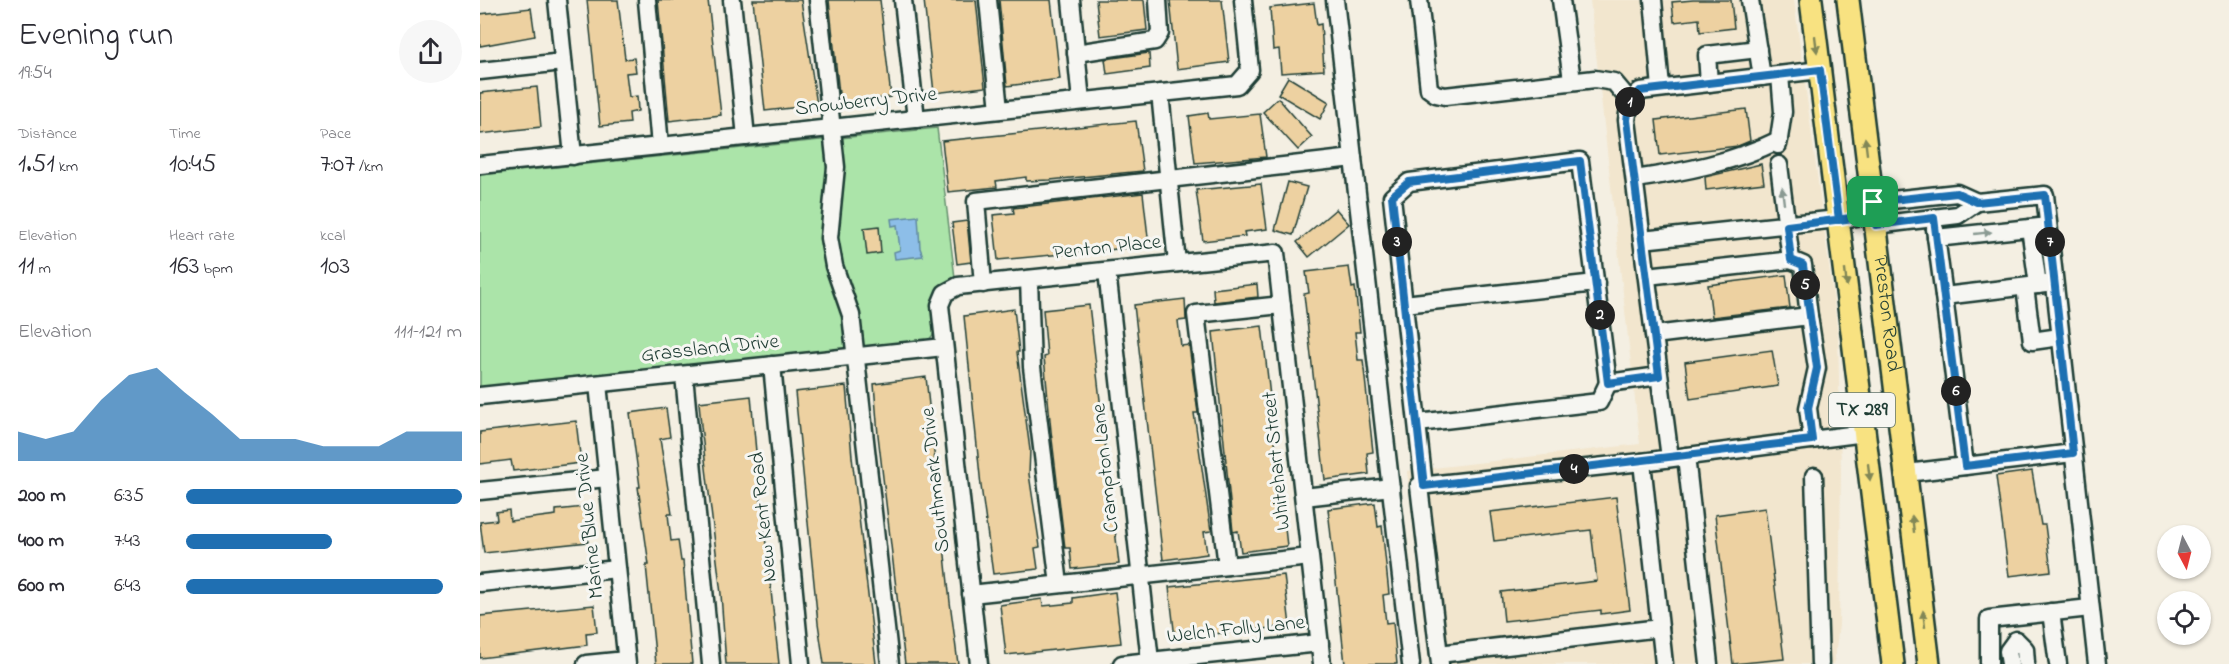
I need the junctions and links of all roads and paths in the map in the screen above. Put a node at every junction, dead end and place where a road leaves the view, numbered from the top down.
1 (557, 0) edge
2 (647, 0) edge
3 (732, 0) edge
4 (818, 0) edge
5 (903, 0) edge
6 (988, 0) edge
7 (1071, 0) edge
8 (1158, 0) edge
9 (1243, 0) edge
10 (1335, 0) edge
11 (1419, 0) edge
12 (1562, 0) edge
13 (1653, 0) edge
14 (1750, 0) edge
15 (1811, 0) edge
16 (1848, 0) edge
17 (1758, 49) junction
18 (1076, 52) junction
19 (563, 62) junction
20 (1820, 70) junction
21 (480, 71) edge
22 (1780, 75) junction
23 (1762, 77) junction
24 (1572, 80) junction
25 (1709, 83) junction
26 (1661, 88) junction
27 (1160, 93) junction
28 (1081, 101) junction
29 (1630, 101) junction
30 (999, 110) junction
31 (916, 119) junction
32 (831, 128) junction
33 (746, 137) junction
34 (660, 146) junction
35 (573, 156) junction
36 (1353, 158) junction
37 (480, 165) edge
38 (1779, 165) dead end
39 (1168, 179) junction
40 (1635, 179) junction
41 (1977, 202) junction
42 (1874, 214) junction
43 (1934, 218) junction
44 (1839, 220) junction
45 (1787, 226) junction
46 (2048, 226) junction
47 (2030, 228) junction
48 (1936, 238) junction
49 (1642, 240) junction
50 (1276, 253) joint
51 (1791, 260) junction
52 (1177, 263) junction
53 (1107, 271) junction
54 (1647, 276) junction
55 (1029, 279) junction
56 (1596, 283) junction
57 (983, 284) junction
58 (2039, 285) junction
59 (945, 293) joint
60 (1944, 296) junction
61 (1404, 304) junction
62 (1282, 305) junction
63 (1809, 316) junction
64 (1654, 335) junction
65 (2060, 338) junction
66 (944, 347) junction
67 (857, 356) junction
68 (772, 366) junction
69 (684, 375) junction
70 (1659, 376) junction
71 (1608, 383) junction
72 (598, 384) junction
73 (480, 396) edge
74 (1418, 423) junction
75 (1865, 433) junction
76 (1812, 440) junction
77 (2073, 453) junction
78 (1678, 457) junction
79 (1642, 462) junction
80 (1965, 466) junction
81 (1907, 473) junction
82 (1814, 476) dead end
83 (607, 478) junction
84 (1424, 486) junction
85 (1391, 487) junction
86 (480, 491) edge
87 (1304, 497) junction
88 (1310, 557) junction
89 (1227, 566) junction
90 (617, 569) junction
91 (1141, 575) junction
92 (480, 583) edge
93 (1059, 584) junction
94 (971, 594) junction
95 (2091, 608) junction
96 (2051, 612) junction
97 (2013, 616) junction
98 (1660, 628) junction
99 (1320, 644) junction
100 (1439, 659) edge
101 (1150, 661) junction
102 (626, 662) edge
103 (586, 664) edge
104 (711, 664) edge
105 (801, 664) edge
106 (890, 664) edge
107 (979, 664) edge
108 (1122, 664) edge
109 (1322, 664) edge
110 (1411, 664) edge
111 (1664, 664) edge
112 (1709, 664) edge
113 (1820, 664) edge
114 (1890, 664) edge
115 (1929, 664) edge
116 (1989, 664) edge
117 (2018, 664) edge
118 (2058, 664) edge
119 (2097, 664) edge

1 - 19 street
2 - 34 street
3 - 33 street
4 - 32 street
5 - 31 street
6 - 30 street
7 - 18 street
8 - 18 street
9 - 27 street, Snowberry Drive
10 - 36 street
11 - 24 street
12 - 24 street
13 - 26 street
14 - 17 street
15 -> 20 main road, Preston Road / TX 289
42 -> 16 main road, Preston Road / TX 289
17 - 23 street
17 - 25 street
18 - 28 street
19 - 21 street
19 - 35 street
20 - 22 street
20 - 44 main road, Preston Road / TX 289
22 - 23 street
22 - 40 street
23 - 25 street
24 - 29 street
25 - 26 street
26 - 29 street
27 - 28 street, Snowberry Drive
27 - 39 street
28 - 30 street, Snowberry Drive
29 - 40 street
30 - 31 street, Snowberry Drive
31 - 32 street, Snowberry Drive
32 - 33 street, Snowberry Drive
32 - 67 street
33 - 34 street, Snowberry Drive
34 - 35 street, Snowberry Drive
35 - 37 street, Snowberry Drive
36 - 39 street
36 - 85 street
45 -> 38 street
39 - 52 street
39 - 57 street
40 - 49 street
41 - 42 street
41 - 43 street
41 - 46 street
42 - 43 street
42 - 44 street
42 - 81 main road, Preston Road / TX 289
43 - 48 street
44 - 45 street
44 -> 75 main road, Preston Road / TX 289
45 - 49 street
45 - 51 street
46 - 47 street
46 - 58 street
48 -> 47 street
47 - 58 street
48 - 60 street
49 - 54 street
50 - 52 street, Penton Place
50 - 62 street, Whitehart Street
51 - 54 street
51 - 63 street
52 - 53 street, Penton Place
53 - 55 street, Penton Place
53 - 91 street, Crampton Lane
54 - 64 street
55 - 57 street, Penton Place
55 - 93 street
56 - 61 street
56 - 61 street
56 - 71 street
57 - 59 street, Penton Place
58 - 60 street
58 - 65 street
58 - 65 street
59 - 66 street, Southmark Drive
60 - 80 street
61 - 74 street
62 - 87 street, Whitehart Street
62 - 89 street
63 - 64 street
63 - 76 street
64 - 70 street
65 - 77 street
66 - 67 street, Grassland Drive
66 - 94 street, Southmark Drive
67 - 68 street, Grassland Drive
67 - 106 street
68 - 69 street, Grassland Drive
68 - 105 street, New Kent Road
69 - 72 street, Grassland Drive
69 - 104 street
70 - 71 street
70 - 78 street
71 - 74 street
72 - 73 street, Grassland Drive
72 - 83 street, Marine Blue Drive
74 - 84 street
75 - 76 street
75 -> 114 main road, Preston Road / TX 289
76 - 78 street
77 - 80 street
77 - 95 street
78 - 79 street
78 - 112 street
79 - 84 street
79 - 98 street
80 - 81 street
115 -> 81 main road, Preston Road / TX 289
82 - 113 street
83 - 86 street
83 - 90 street, Marine Blue Drive
84 - 100 street
85 - 87 street
85 - 110 street
87 - 88 street, Whitehart Street
88 - 89 street
88 - 99 street, Whitehart Street
89 - 91 street
90 - 92 street
90 - 102 street, Marine Blue Drive
91 - 93 street
91 - 101 street, Crampton Lane
93 - 94 street
94 - 107 street, Southmark Drive
95 - 96 street
95 - 119 street
96 - 97 street
96 - 118 street
97 - 116 street
97 - 117 street
98 - 100 street
98 - 111 street
99 - 101 street, Welch Folly Lane
99 - 109 street, Whitehart Street
101 - 108 street, Welch Folly Lane
102 - 103 street

